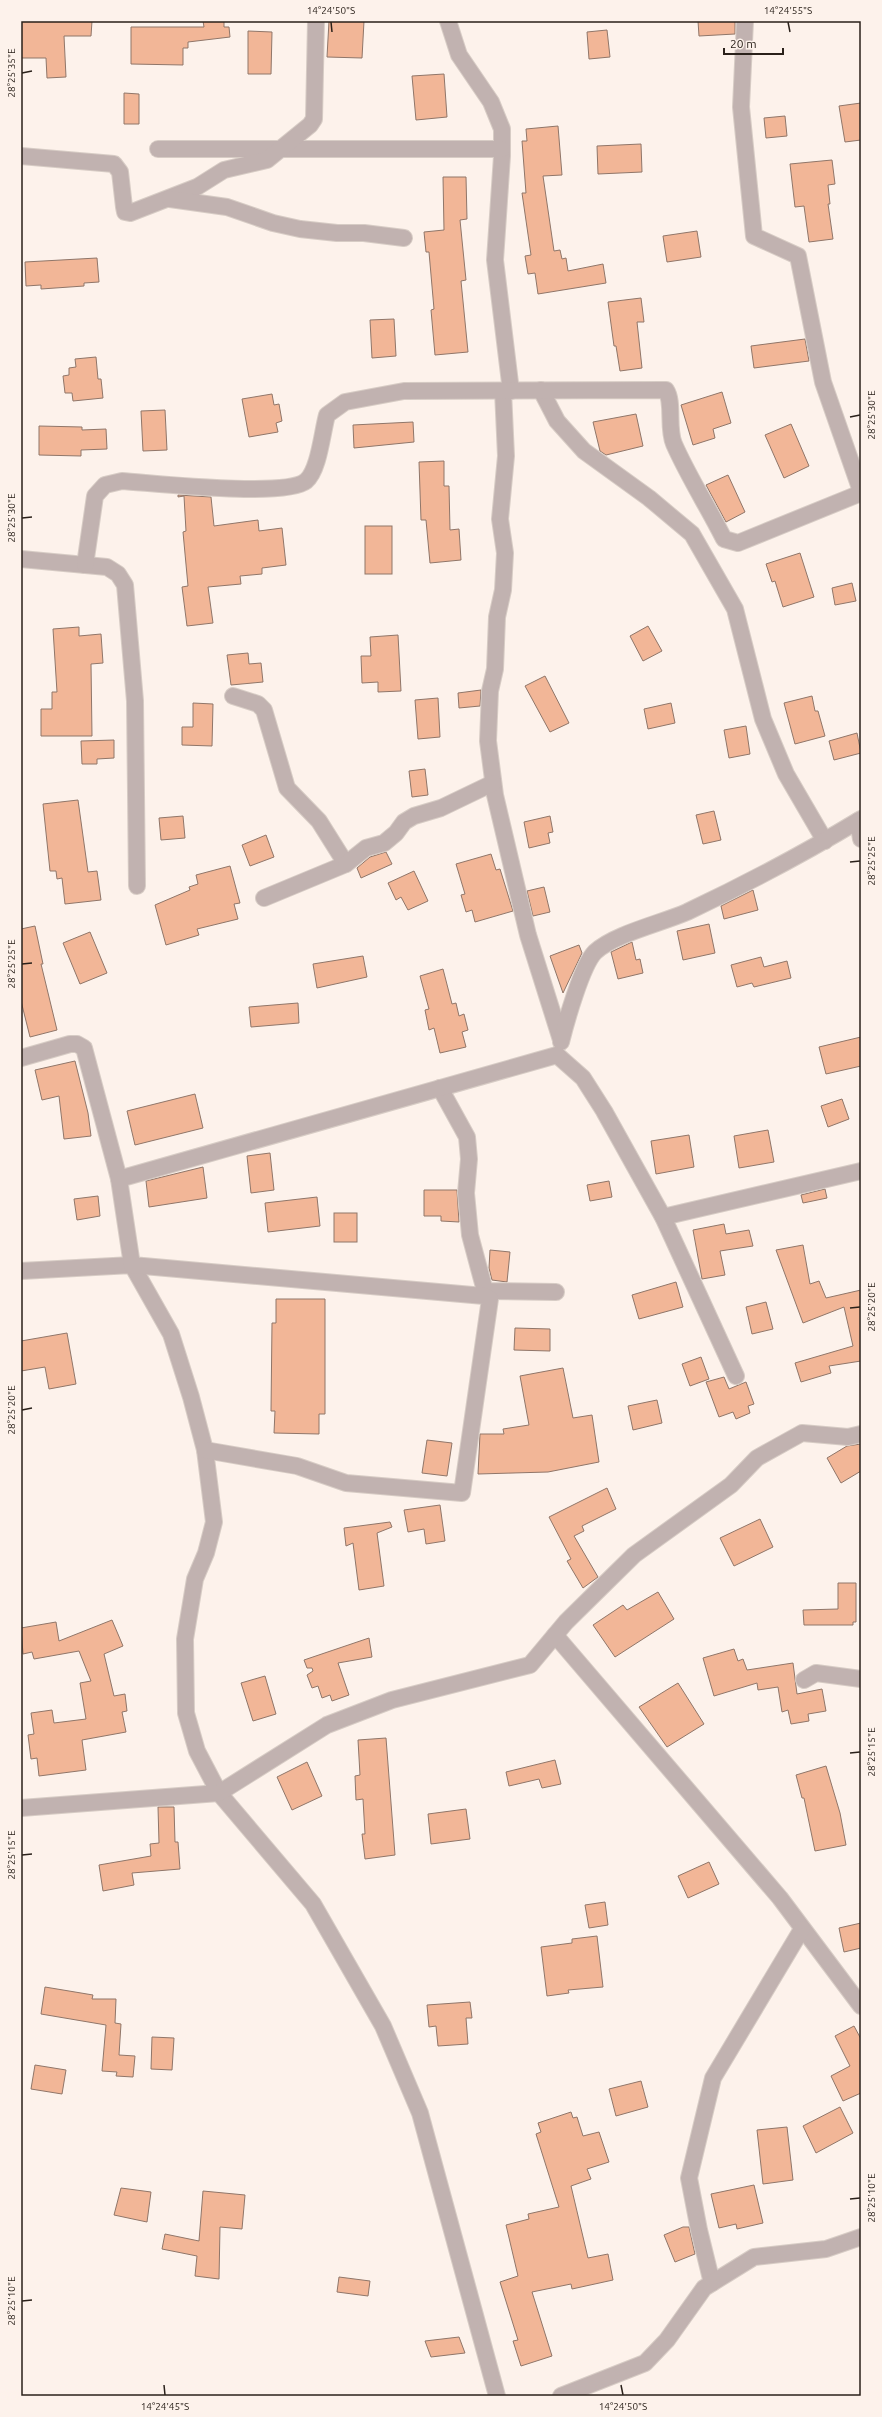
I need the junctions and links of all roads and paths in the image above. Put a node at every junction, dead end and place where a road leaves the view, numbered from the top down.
1 (316, 21) edge
2 (448, 21) edge
3 (745, 21) edge
4 (158, 149) dead end
5 (502, 149) junction
6 (280, 150) junction
7 (21, 156) edge
8 (168, 199) junction
9 (404, 238) dead end
10 (541, 390) junction
11 (507, 391) junction
12 (861, 492) edge
13 (21, 559) edge
14 (85, 565) junction
15 (233, 696) dead end
16 (493, 783) junction
17 (860, 820) edge
18 (861, 839) edge
19 (825, 841) junction
20 (346, 864) junction
21 (137, 886) dead end
22 (264, 898) dead end
23 (562, 1040) junction
24 (557, 1055) junction
25 (21, 1058) edge
26 (440, 1088) junction
27 (861, 1171) edge
28 (119, 1178) junction
29 (663, 1217) junction
30 (132, 1264) junction
31 (21, 1271) edge
32 (556, 1292) dead end
33 (736, 1376) dead end
34 (861, 1434) edge
35 (205, 1450) junction
36 (555, 1636) junction
37 (861, 1679) edge
38 (804, 1680) dead end
39 (220, 1793) junction
40 (21, 1808) edge
41 (802, 1928) junction
42 (861, 2006) edge
43 (861, 2237) edge
44 (712, 2283) junction
45 (497, 2396) edge
46 (561, 2396) edge

1 - 6 street
2 - 5 street
3 - 12 street
4 - 6 street
5 - 6 street
5 - 11 street
6 - 8 street
7 - 8 street
8 - 9 street
10 - 11 street
10 - 12 street
10 - 19 street
11 - 14 street
11 - 16 street
13 - 14 street
14 - 21 street
15 - 20 street
16 - 20 street
16 - 23 street
17 - 18 street
17 - 19 street
19 - 23 street
20 - 22 street
23 - 24 street
24 - 26 street
24 - 29 street
25 - 28 street
26 - 28 street
26 - 32 street
27 - 29 street
28 - 30 street
29 - 33 street
30 - 31 street
30 - 35 street
30 - 35 street
34 - 36 street
35 - 39 street
36 - 39 street
36 - 41 street
37 - 38 street
39 - 40 street
39 - 45 street
41 - 42 street
41 - 44 street
43 - 44 street
44 - 46 street

